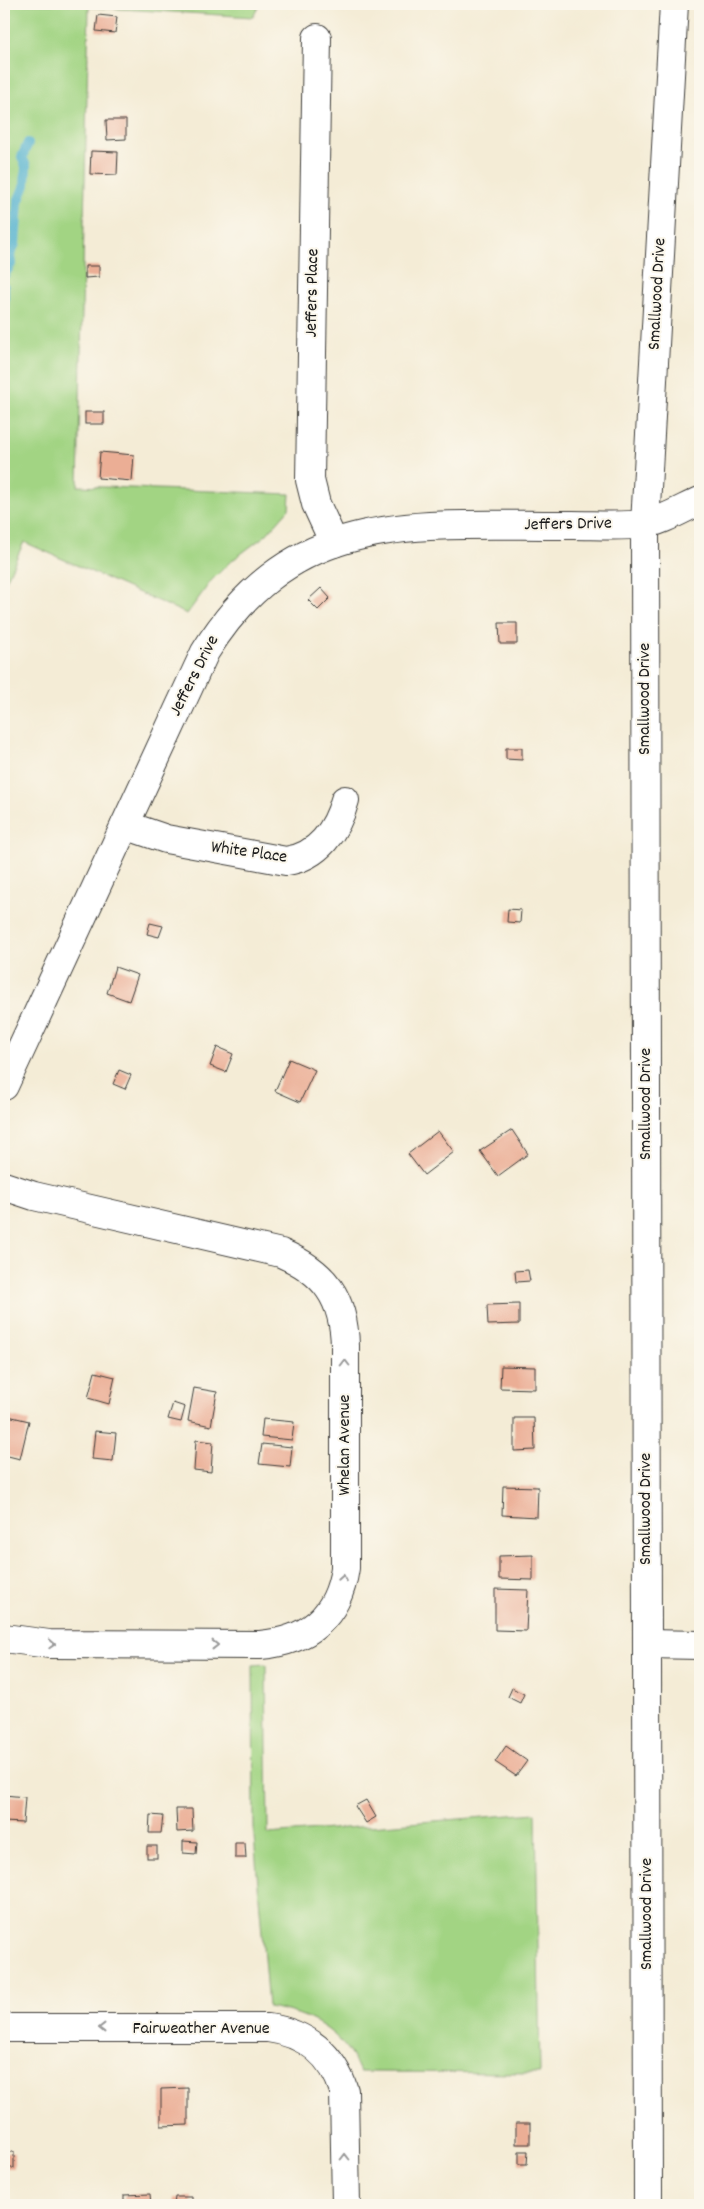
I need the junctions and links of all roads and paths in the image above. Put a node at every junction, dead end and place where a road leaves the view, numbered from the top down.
1 (674, 4) edge
2 (318, 38) dead end
3 (700, 501) edge
4 (645, 524) junction
5 (334, 543) junction
6 (345, 800) dead end
7 (125, 824) junction
8 (4, 1086) edge
9 (4, 1186) edge
10 (4, 1638) edge
11 (646, 1644) junction
12 (700, 1646) edge
13 (4, 2028) edge
14 (346, 2205) edge
15 (648, 2205) edge

1 - 4 street, Smallwood Drive
2 - 5 street, Jeffers Place
3 - 4 street
4 - 5 street, Jeffers Drive
4 - 11 street, Smallwood Drive
5 - 7 street, Jeffers Drive
6 - 7 street, White Place
7 - 8 street, Jeffers Drive
10 -> 9 street, Whelan Avenue
11 - 12 street
11 - 15 street, Smallwood Drive
14 -> 13 street, Fairweather Avenue

